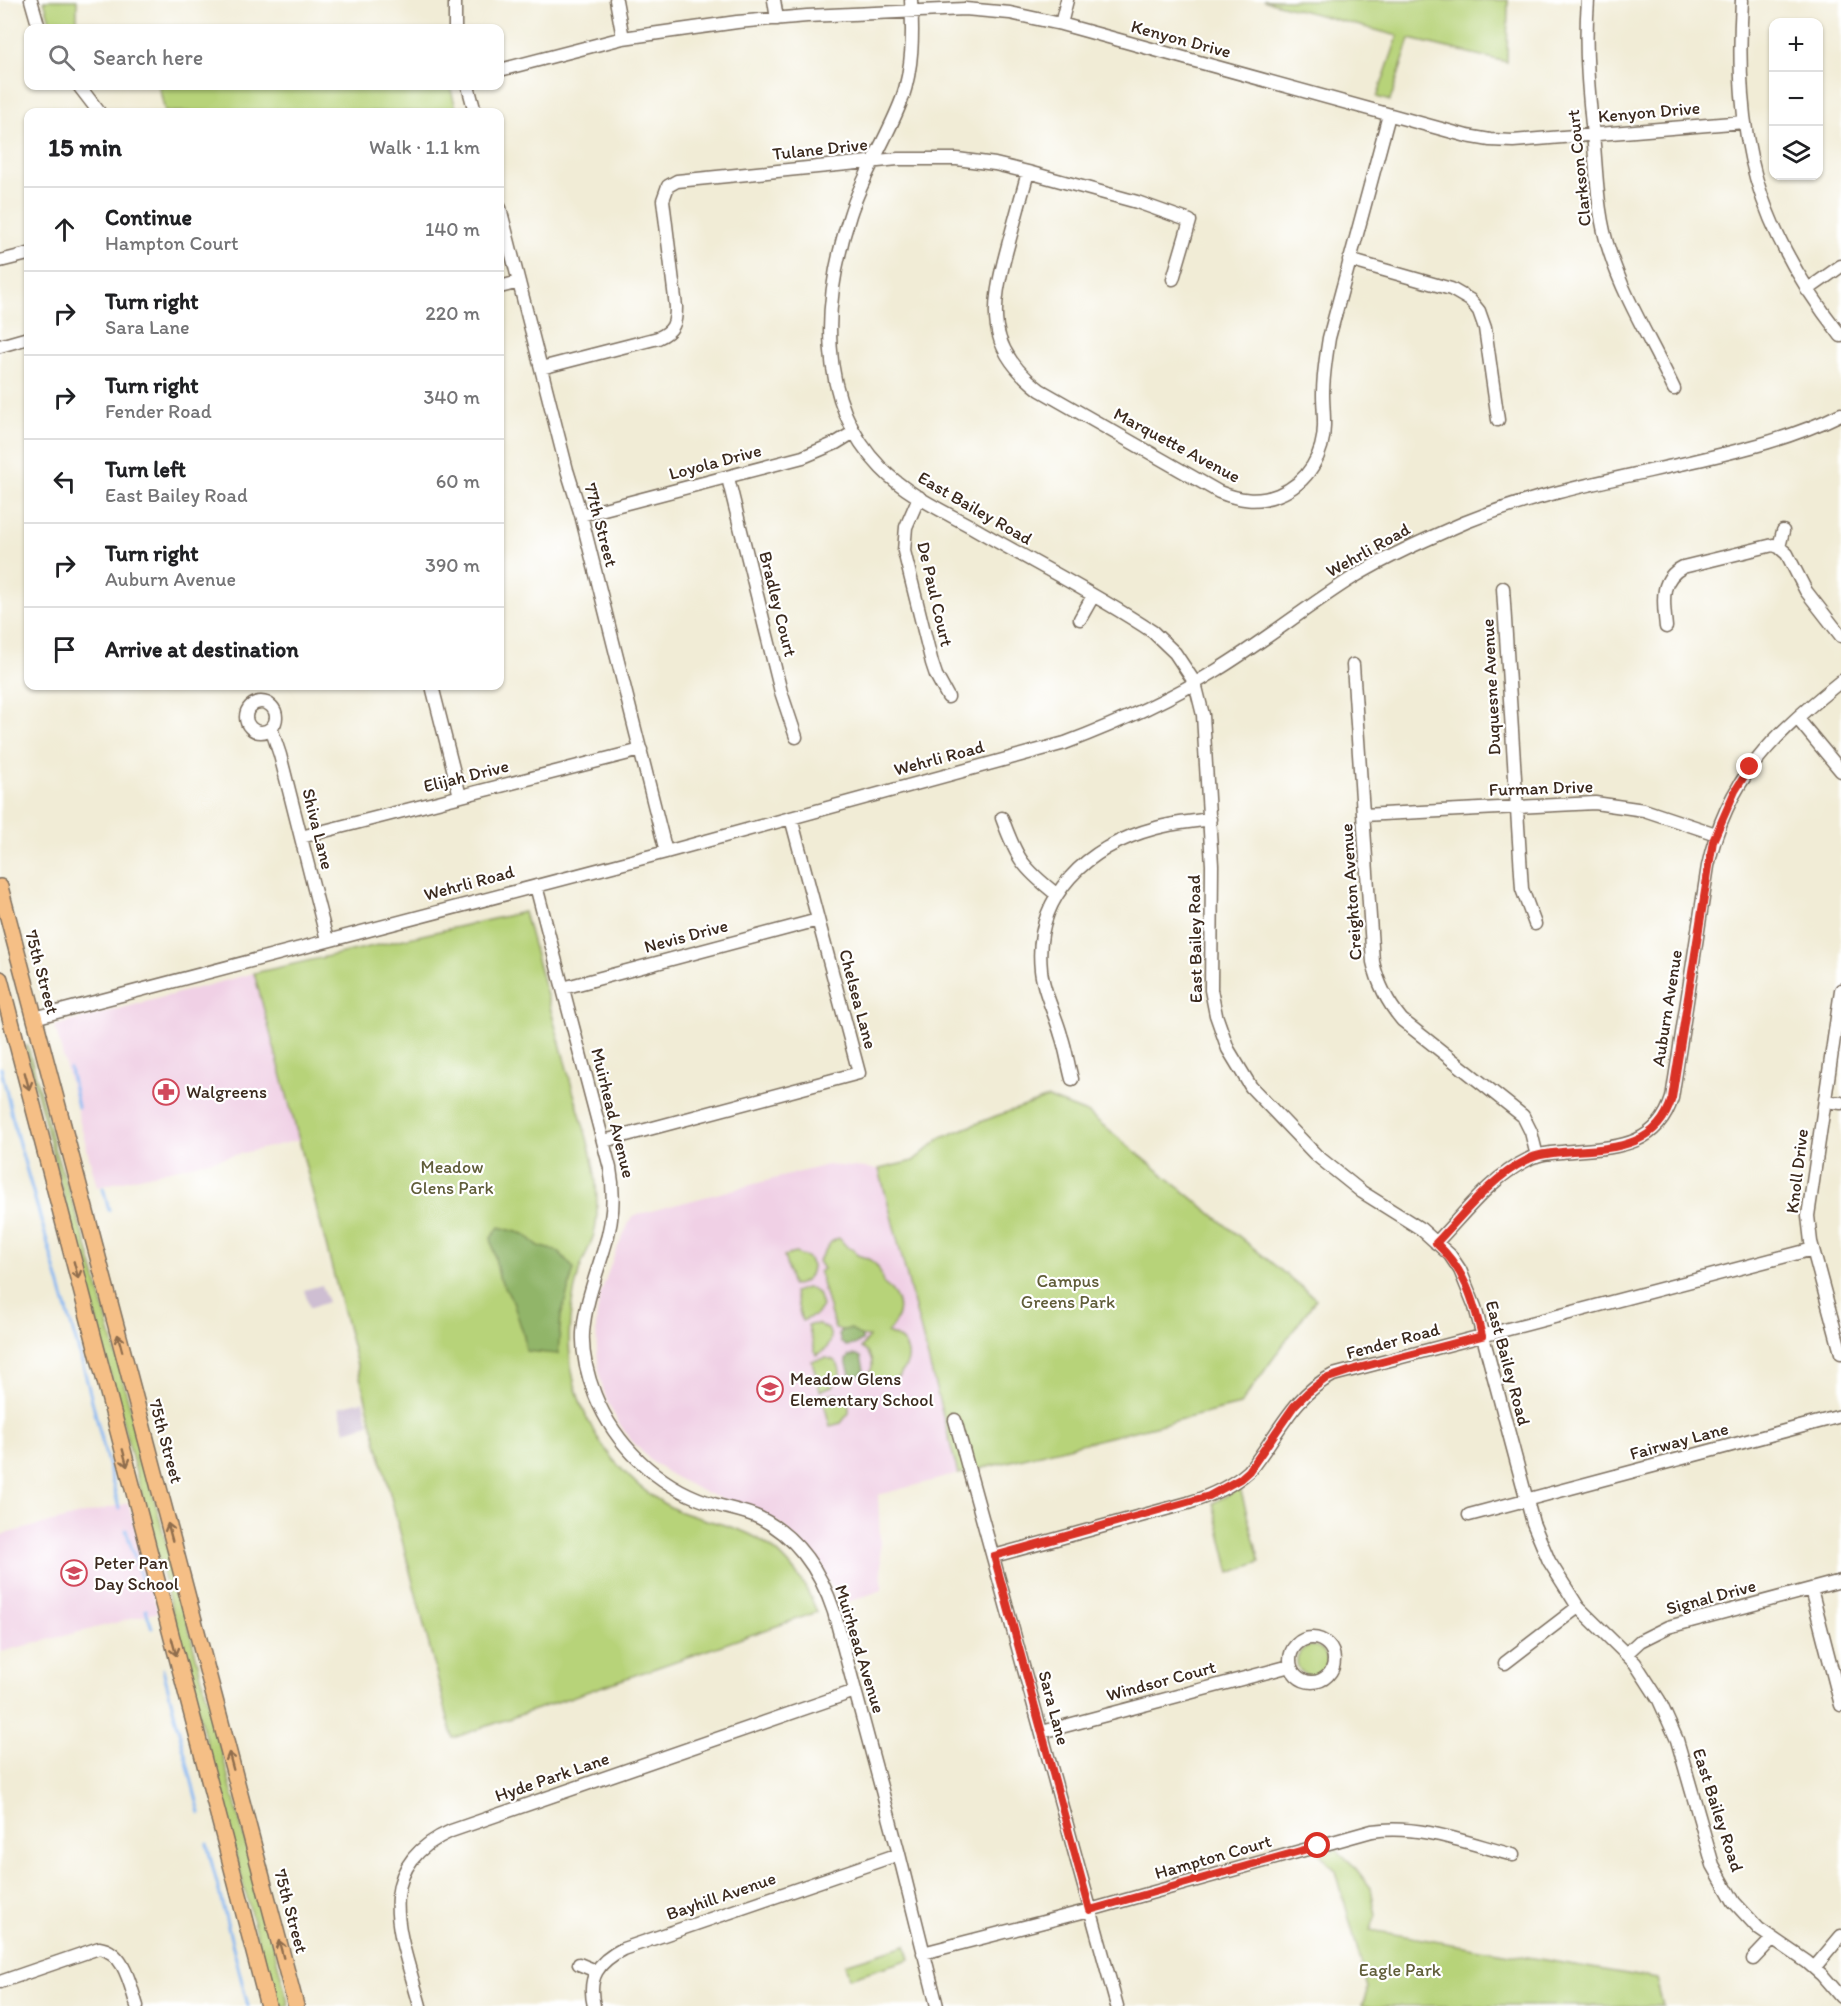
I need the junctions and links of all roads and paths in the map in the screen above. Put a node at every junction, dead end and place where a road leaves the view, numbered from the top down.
1 (31, 0) edge
2 (455, 0) edge
3 (616, 0) edge
4 (774, 0) edge
5 (1068, 0) edge
6 (1588, 0) edge
7 (1742, 0) edge
8 (912, 5) edge
9 (777, 18) junction
10 (38, 24) edge
11 (455, 24) edge
12 (1061, 24) junction
13 (623, 38) junction
14 (504, 69) edge
15 (82, 90) edge
16 (469, 90) edge
17 (96, 108) edge
18 (474, 108) edge
19 (1389, 115) junction
20 (1744, 122) junction
21 (1593, 135) junction
22 (871, 162) junction
23 (1028, 172) junction
24 (504, 224) edge
25 (24, 255) edge
26 (1349, 260) junction
27 (0, 261) edge
28 (1841, 266) edge
29 (1173, 279) dead end
30 (519, 282) junction
31 (504, 286) edge
32 (1807, 290) junction
33 (1841, 336) edge
34 (24, 339) edge
35 (0, 346) edge
36 (541, 368) junction
37 (1674, 389) dead end
38 (1841, 414) edge
39 (1498, 420) dead end
40 (854, 432) junction
41 (728, 478) junction
42 (920, 497) junction
43 (582, 515) junction
44 (1783, 531) dead end
45 (1779, 547) junction
46 (1503, 588) dead end
47 (1093, 596) junction
48 (1080, 619) dead end
49 (1666, 627) dead end
50 (1841, 636) edge
51 (1353, 665) dead end
52 (1841, 681) edge
53 (1195, 683) junction
54 (433, 690) edge
55 (948, 698) dead end
56 (1797, 718) junction
57 (271, 728) dead end
58 (796, 737) dead end
59 (640, 750) junction
60 (1841, 771) edge
61 (460, 796) junction
62 (1516, 806) junction
63 (1363, 815) junction
64 (791, 818) junction
65 (1002, 818) dead end
66 (1210, 819) junction
67 (1716, 834) junction
68 (302, 837) junction
69 (666, 852) junction
70 (536, 886) junction
71 (0, 887) edge
72 (1056, 894) junction
73 (818, 920) junction
74 (1535, 924) dead end
75 (327, 940) junction
76 (0, 979) edge
77 (563, 988) junction
78 (1841, 990) edge
79 (34, 1018) junction
80 (6, 1026) edge
81 (1072, 1079) dead end
82 (1825, 1101) junction
83 (1841, 1103) edge
84 (604, 1141) junction
85 (1537, 1156) junction
86 (1436, 1243) junction
87 (1813, 1249) junction
88 (1837, 1322) edge
89 (1482, 1336) junction
90 (1841, 1353) edge
91 (1841, 1416) edge
92 (955, 1420) dead end
93 (1526, 1500) junction
94 (1469, 1515) dead end
95 (994, 1556) junction
96 (1841, 1581) edge
97 (1811, 1589) junction
98 (1578, 1607) junction
99 (1626, 1654) junction
100 (1505, 1663) dead end
101 (1290, 1666) dead end
102 (855, 1691) junction
103 (1840, 1701) edge
104 (1042, 1732) junction
105 (899, 1854) junction
106 (1513, 1855) dead end
107 (1090, 1910) junction
108 (1841, 1936) edge
109 (1772, 1939) junction
110 (923, 1953) junction
111 (1753, 1959) dead end
112 (579, 1964) dead end
113 (1814, 1968) junction
114 (596, 1971) junction
115 (0, 1982) edge
116 (1841, 1997) edge
117 (137, 2006) edge
118 (268, 2006) edge
119 (296, 2006) edge
120 (420, 2006) edge
121 (594, 2006) edge
122 (937, 2006) edge
123 (1117, 2006) edge

1 - 10 street
2 - 11 street
3 - 13 street
4 - 9 street
5 - 12 street
6 - 21 street, Clarkson Court
7 - 20 street
8 - 9 street, Kenyon Drive
8 - 12 street, Kenyon Drive
8 - 22 street, East Bailey Road
9 - 13 street, Kenyon Drive
12 - 19 street, Kenyon Drive
13 - 14 street, Kenyon Drive
15 - 17 street
16 - 18 street
19 - 21 street, Kenyon Drive
19 - 26 street, Marquette Avenue
20 - 21 street, Kenyon Drive
20 - 32 street
21 - 37 street, Clarkson Court
22 - 23 street, Tulane Drive
22 - 36 street, Tulane Drive
22 - 40 street, East Bailey Road
23 - 26 street, Marquette Avenue
23 - 29 street, Tulane Drive
24 - 30 street, 77th Street
25 - 27 street
26 - 39 street
28 - 32 street
30 - 31 street
30 - 36 street, 77th Street
32 - 33 street
34 - 35 street
36 - 43 street, 77th Street
38 - 53 street, Wehrli Road
40 - 41 street, Loyola Drive
40 - 42 street, East Bailey Road
41 - 43 street, Loyola Drive
41 - 58 street, Bradley Court
42 - 47 street, East Bailey Road
42 - 55 street, De Paul Court
43 - 59 street, 77th Street
44 - 45 street
45 - 49 street
45 - 50 street
46 - 62 street, Duquesne Avenue
47 - 48 street
47 - 53 street, East Bailey Road
51 - 63 street, Creighton Avenue
52 - 56 street, Auburn Avenue
53 - 64 street, Wehrli Road
53 - 66 street, East Bailey Road
54 - 61 street
56 - 60 street
56 - 67 street, Auburn Avenue
57 - 68 street, Shiva Lane
59 - 61 street, Elijah Drive
59 - 69 street, 77th Street
61 - 68 street, Elijah Drive
62 - 63 street, Furman Drive
62 - 67 street, Furman Drive
62 - 74 street, Duquesne Avenue
63 - 85 street, Creighton Avenue
64 - 69 street, Wehrli Road
64 - 73 street, Chelsea Lane
65 - 72 street
66 - 72 street
66 - 86 street, East Bailey Road
67 - 85 street, Auburn Avenue
68 - 75 street, Shiva Lane
69 - 70 street, Wehrli Road
70 - 75 street, Wehrli Road
70 - 77 street, Muirhead Avenue
71 - 79 main road, 75th Street
72 - 81 street
73 - 77 street, Nevis Drive
73 - 84 street, Chelsea Lane
75 - 79 street, Wehrli Road
76 - 80 main road
77 - 84 street, Muirhead Avenue
78 - 82 street, Knoll Drive
79 - 80 main road, Wehrli Road
119 -> 79 main road, 75th Street
80 -> 118 main road
82 - 83 street
82 - 87 street, Knoll Drive
84 - 102 street, Muirhead Avenue
85 - 86 street, Auburn Avenue
86 - 89 street, East Bailey Road
87 - 88 street, Knoll Drive
87 - 89 street, Fender Road
88 - 90 street, Knoll Drive
89 - 93 street, East Bailey Road
89 - 95 street, Fender Road
91 - 93 street, Fairway Lane
92 - 95 street, Sara Lane
93 - 94 street, Fairway Lane
93 - 98 street, East Bailey Road
95 - 104 street, Sara Lane
96 - 97 street
97 - 99 street, Signal Drive
97 - 103 street
98 - 99 street, East Bailey Road
98 - 100 street
99 - 109 street, East Bailey Road
101 - 104 street, Windsor Court
102 - 105 street, Muirhead Avenue
102 - 120 street, Hyde Park Lane
104 - 107 street, Sara Lane
105 - 110 street, Muirhead Avenue
105 - 114 street, Bayhill Avenue
106 - 107 street, Hampton Court
107 - 110 street, Hampton Court
107 - 123 street, Sara Lane
108 - 113 street
109 - 111 street
109 - 113 street, East Bailey Road
110 - 122 street, Muirhead Avenue
112 - 114 street
113 - 116 street, East Bailey Road
114 - 121 street
115 - 117 street

